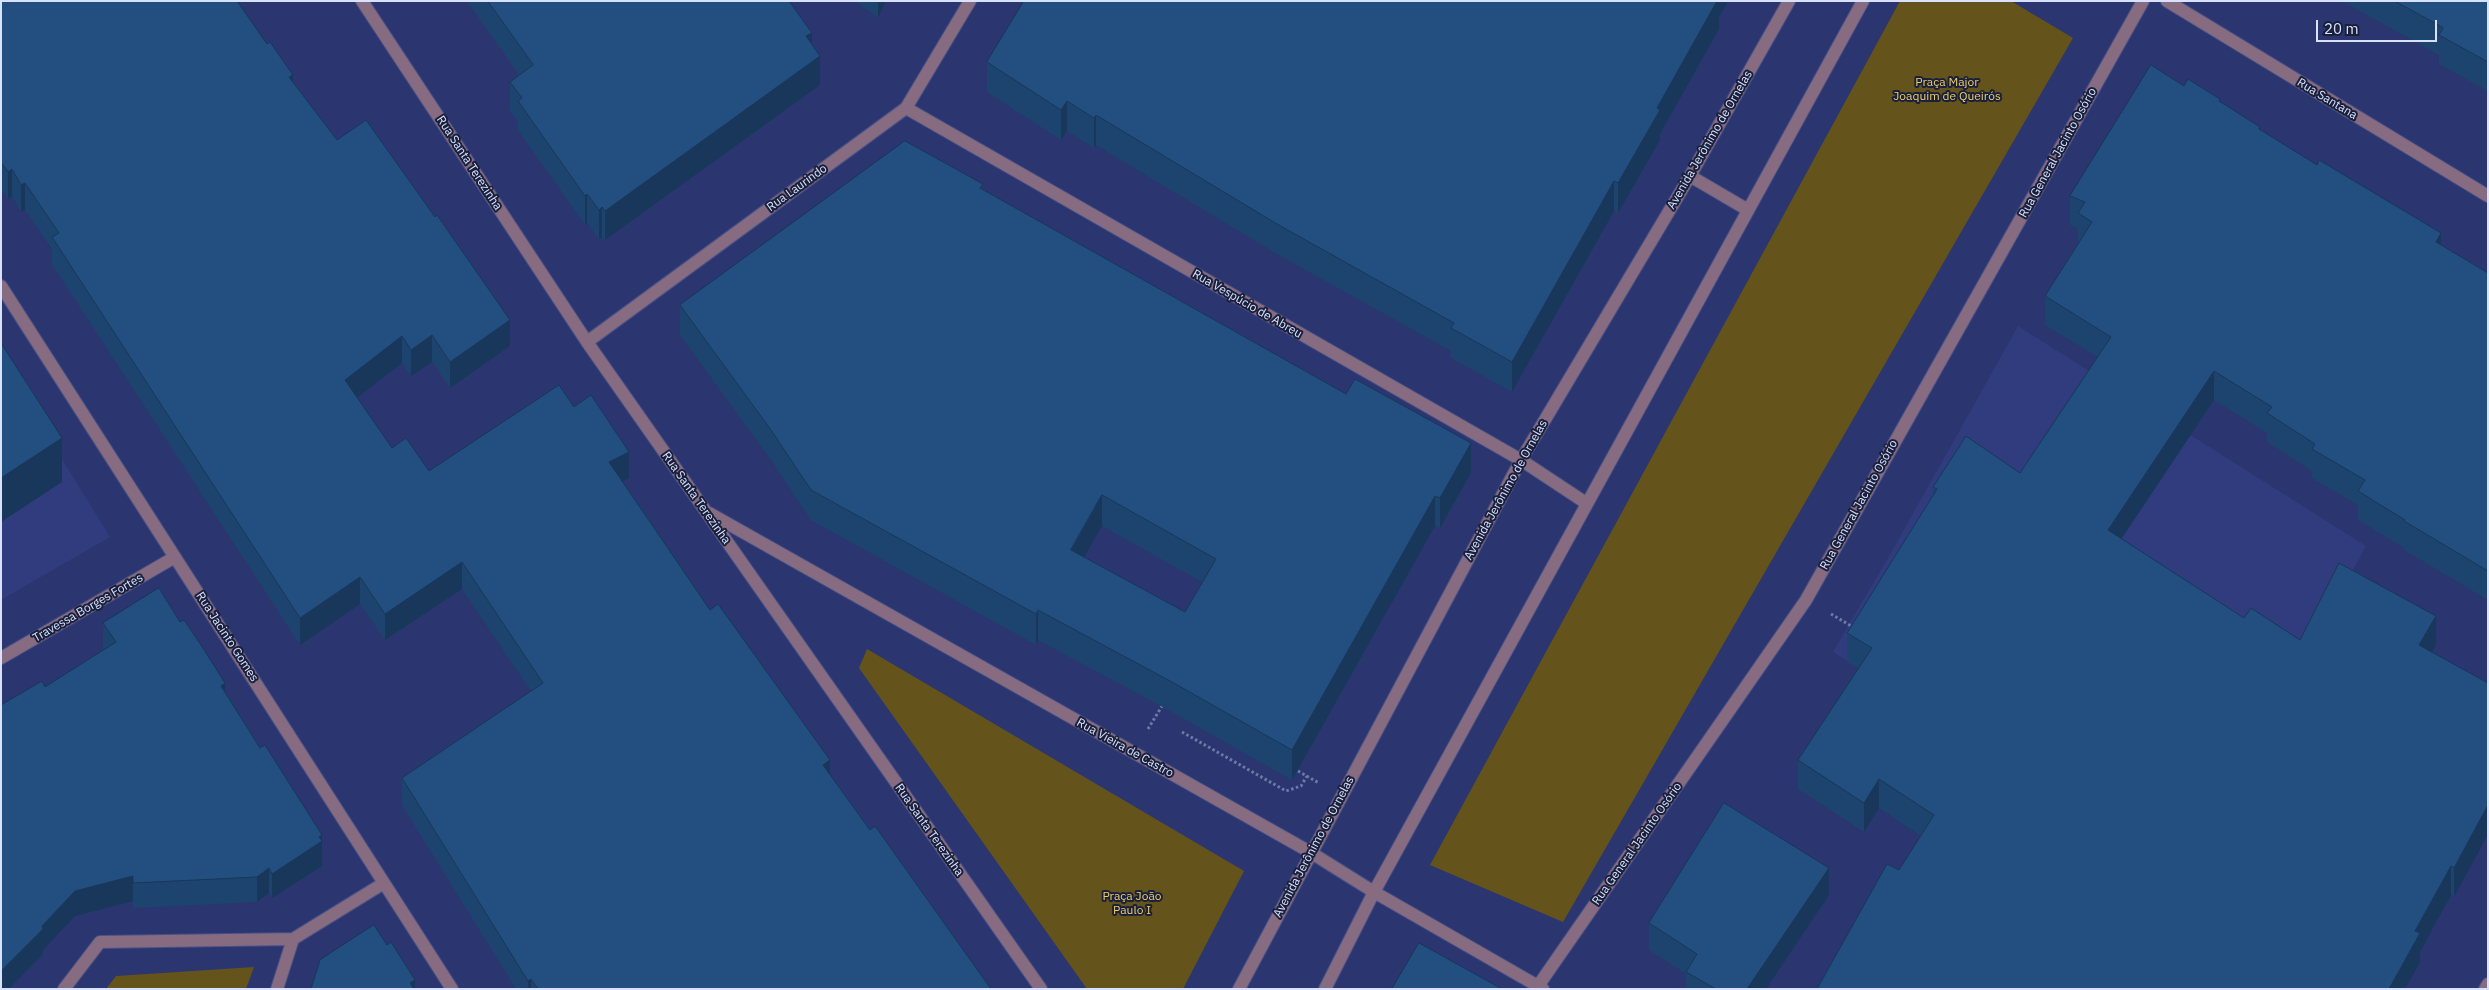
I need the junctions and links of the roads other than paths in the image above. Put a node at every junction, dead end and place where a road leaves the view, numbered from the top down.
1 (362, 1) edge
2 (970, 1) edge
3 (1789, 1) edge
4 (1863, 1) edge
5 (2143, 1) edge
6 (2167, 1) edge
7 (906, 108) junction
8 (1690, 176) junction
9 (2488, 196) edge
10 (1748, 210) junction
11 (1, 286) edge
12 (587, 342) junction
13 (1521, 460) junction
14 (1586, 503) junction
15 (704, 511) junction
16 (175, 557) junction
17 (1, 658) edge
18 (1310, 852) junction
19 (384, 883) junction
20 (1374, 892) junction
21 (293, 939) junction
22 (2488, 984) edge
23 (1541, 988) edge
24 (64, 989) edge
25 (276, 989) edge
26 (452, 989) edge
27 (1041, 989) edge
28 (1240, 989) edge
29 (1325, 989) edge
30 (2485, 989) edge

1 - 12 street, Rua Santa Terezinha
2 - 7 street, Rua Laurindo
3 - 8 street, Avenida Jerônimo de Ornelas
4 - 10 street
5 - 23 street, Rua General Jacinto Osório
6 - 9 street, Rua Santana
7 - 12 street, Rua Laurindo
7 - 13 street, Rua Vespúcio de Abreu
8 - 10 street
8 - 13 street, Avenida Jerônimo de Ornelas
10 - 14 street
11 - 16 street, Rua Jacinto Gomes
12 - 15 street, Rua Santa Terezinha
13 - 14 street, Rua Vespúcio de Abreu
13 - 18 street, Avenida Jerônimo de Ornelas
14 - 20 street
15 - 18 street, Rua Vieira de Castro
15 - 27 street, Rua Santa Terezinha
16 - 17 street, Travessa Borges Fortes
16 - 19 street, Rua Jacinto Gomes
18 - 20 street, Rua Vieira de Castro
18 - 28 street, Avenida Jerônimo de Ornelas
19 - 21 street
19 - 26 street, Rua Jacinto Gomes
20 - 23 street, Rua Vieira de Castro
20 - 29 street
21 - 24 street
21 - 25 street
22 - 30 street

